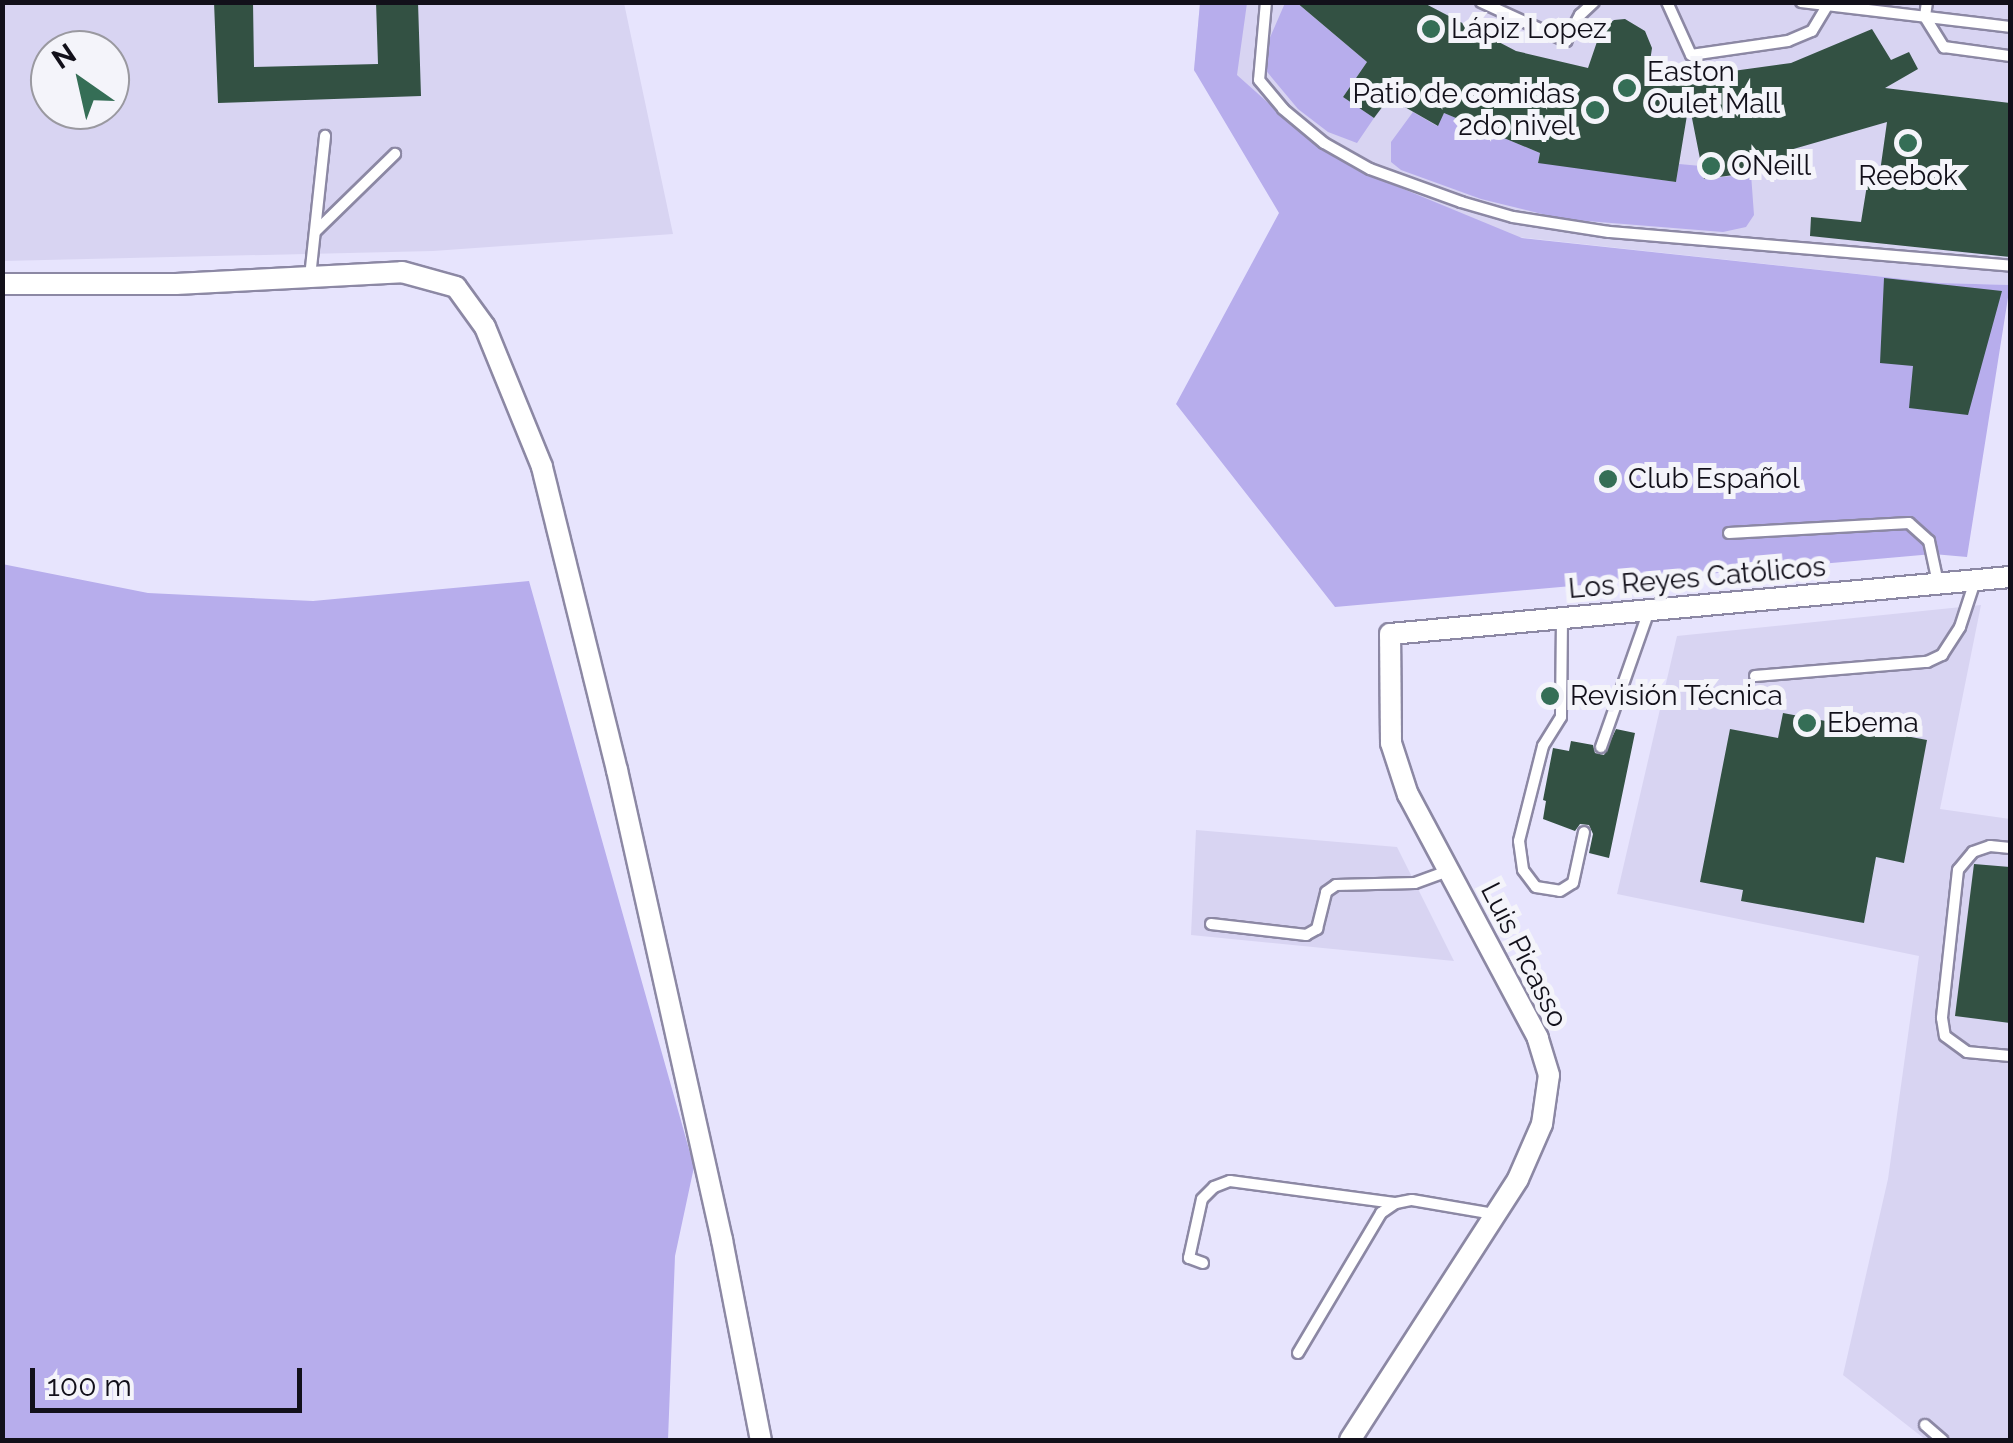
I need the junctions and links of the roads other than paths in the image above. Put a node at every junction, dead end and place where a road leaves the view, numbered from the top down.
1 (1266, 2) edge
2 (1481, 2) edge
3 (1594, 2) edge
4 (1667, 2) edge
5 (1800, 2) edge
6 (1927, 2) edge
7 (1828, 6) junction
8 (1904, 8) edge
9 (1925, 17) junction
10 (2010, 27) edge
11 (2010, 56) edge
12 (325, 136) dead end
13 (395, 154) dead end
14 (314, 233) junction
15 (2010, 266) edge
16 (310, 276) junction
17 (2, 284) edge
18 (1730, 533) dead end
19 (2010, 577) edge
20 (1975, 580) junction
21 (1938, 584) junction
22 (1650, 610) junction
23 (1562, 618) junction
24 (1390, 634) joint
25 (1756, 676) dead end
26 (1601, 747) dead end
27 (1584, 832) dead end
28 (2010, 848) edge
29 (1449, 870) junction
30 (1211, 924) dead end
31 (2010, 1056) edge
32 (1396, 1203) junction
33 (1495, 1214) junction
34 (1203, 1263) dead end
35 (1298, 1354) dead end
36 (1925, 1425) dead end
37 (761, 1440) edge
38 (1350, 1440) edge
39 (1942, 1440) edge

1 - 15 lane
2 - 3 lane
4 - 7 lane
5 - 7 lane
6 - 9 lane
7 - 8 lane
8 - 9 lane
9 - 10 lane
9 - 11 lane
12 - 14 lane
13 - 14 lane
14 - 16 lane
16 - 17 street
16 - 37 street
18 - 21 lane
19 - 20 street, Los Reyes Católicos
20 - 21 street, Los Reyes Católicos
20 - 25 lane
21 - 22 street, Los Reyes Católicos
22 - 23 street, Los Reyes Católicos
22 - 26 lane
23 - 24 street, Los Reyes Católicos
23 - 27 lane
24 - 29 street, Luis Picasso
28 - 31 lane
29 - 30 lane
29 - 33 street, Luis Picasso
32 - 33 lane
32 - 34 lane
32 - 35 lane
33 - 38 street, Luis Picasso
36 - 39 lane

